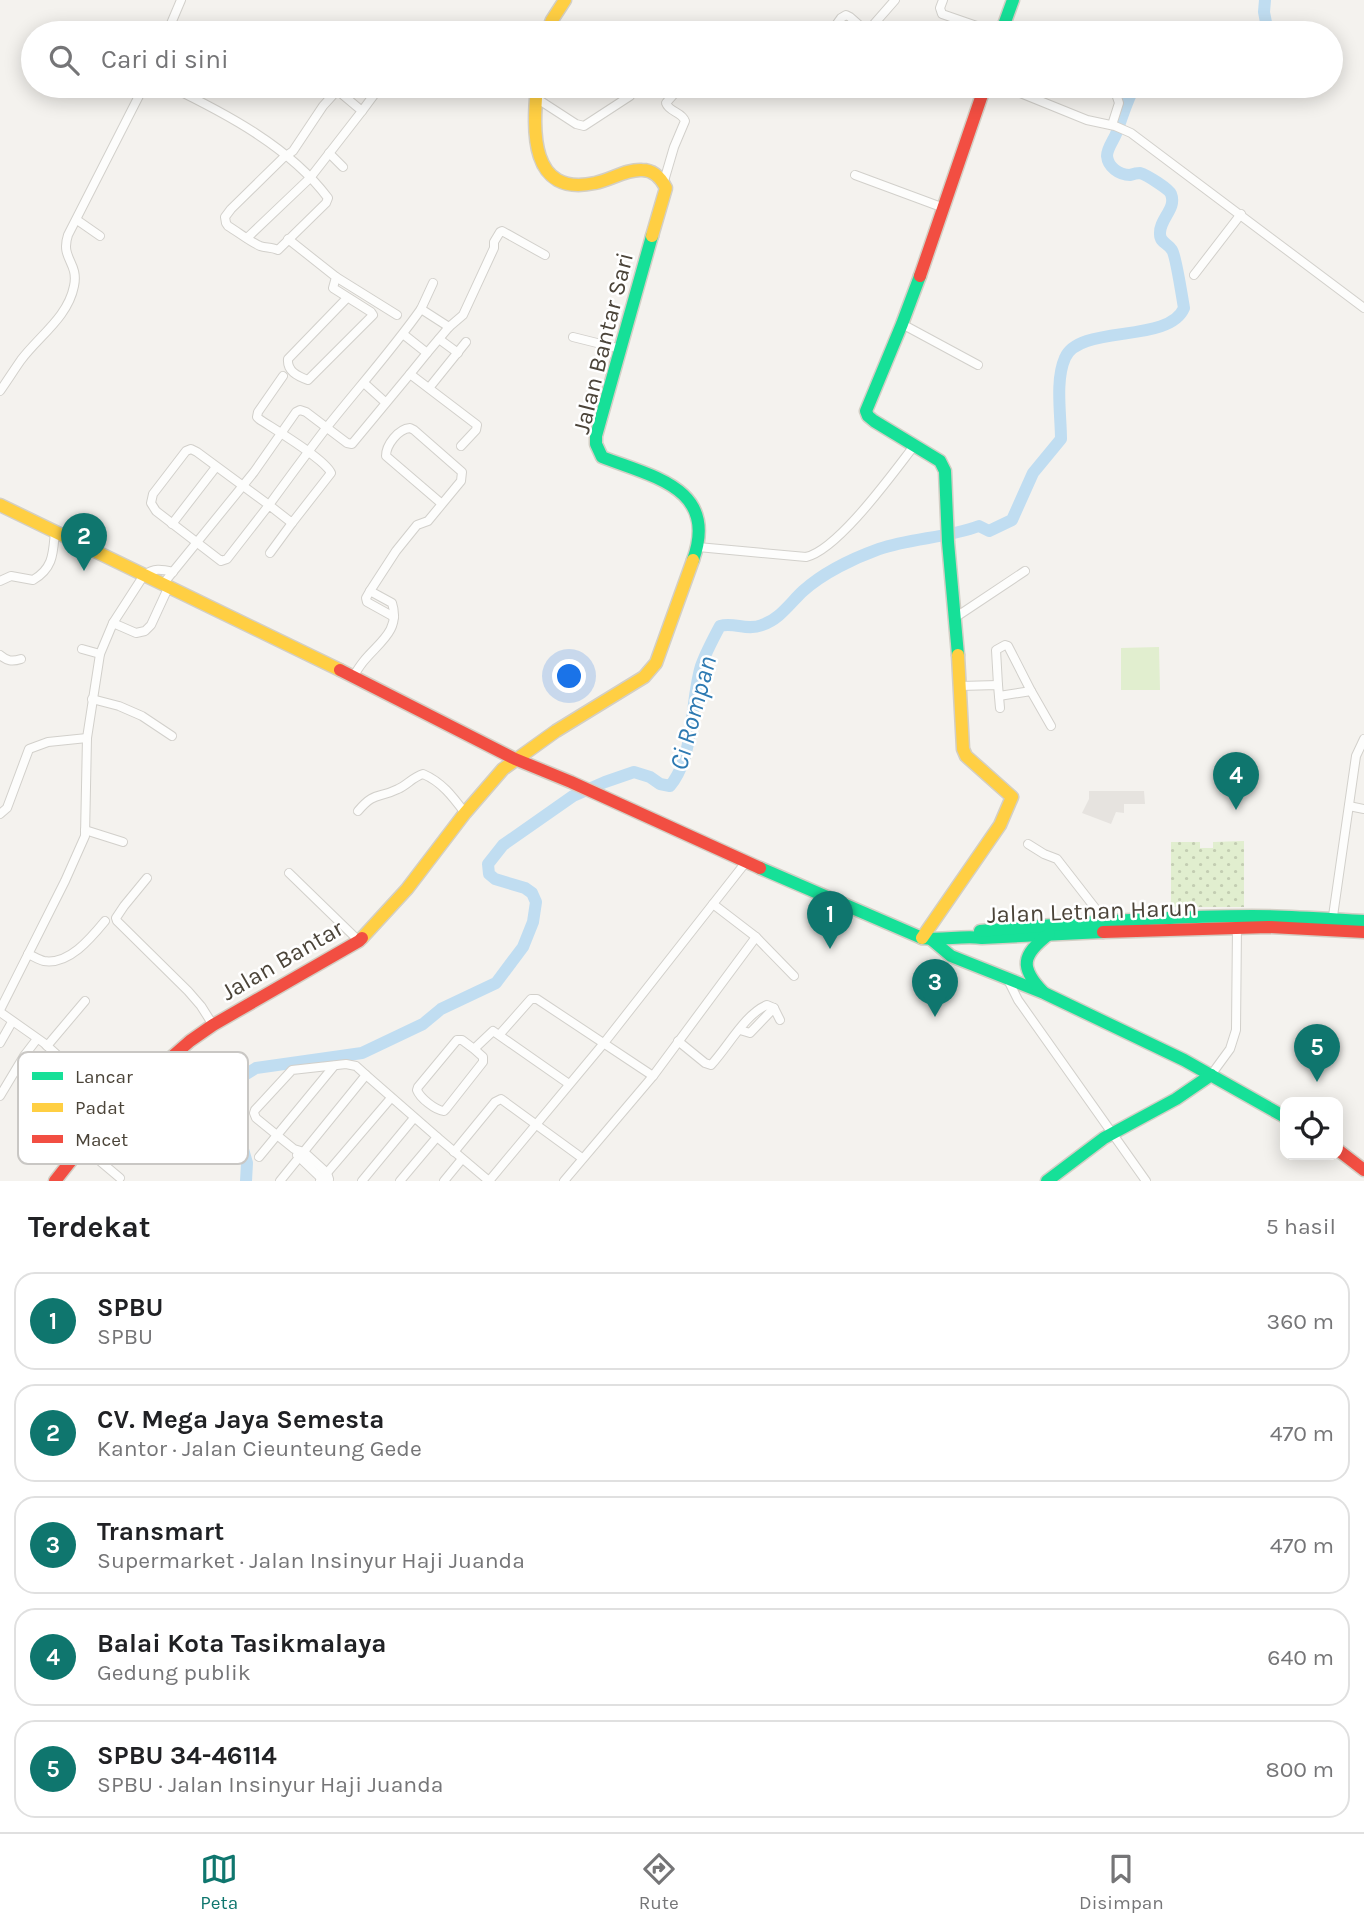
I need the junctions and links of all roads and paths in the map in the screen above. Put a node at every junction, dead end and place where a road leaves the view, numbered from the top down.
1 (181, 0) edge
2 (565, 0) edge
3 (895, 0) edge
4 (943, 0) edge
5 (1013, 0) edge
6 (172, 21) edge
7 (552, 21) edge
8 (839, 21) edge
9 (855, 21) edge
10 (877, 21) edge
11 (963, 21) edge
12 (1004, 21) edge
13 (138, 98) edge
14 (194, 98) edge
15 (330, 98) edge
16 (349, 98) edge
17 (372, 98) edge
18 (537, 98) edge
19 (544, 98) edge
20 (627, 98) edge
21 (670, 98) edge
22 (981, 98) edge
23 (1033, 98) edge
24 (1117, 98) edge
25 (362, 111) junction
26 (1116, 127) junction
27 (329, 153) junction
28 (286, 156) junction
29 (342, 167) dead end
30 (855, 175) dead end
31 (310, 178) junction
32 (664, 181) junction
33 (944, 208) junction
34 (1241, 214) junction
35 (77, 220) junction
36 (100, 236) dead end
37 (247, 238) junction
38 (288, 239) junction
39 (545, 255) dead end
40 (1194, 275) dead end
41 (336, 277) junction
42 (433, 283) dead end
43 (347, 298) junction
44 (1364, 307) edge
45 (421, 309) junction
46 (397, 314) dead end
47 (902, 324) junction
48 (449, 327) junction
49 (403, 334) junction
50 (573, 337) dead end
51 (439, 340) junction
52 (466, 342) dead end
53 (621, 349) junction
54 (427, 353) junction
55 (458, 353) junction
56 (978, 365) dead end
57 (410, 374) junction
58 (284, 376) dead end
59 (364, 383) junction
60 (429, 388) junction
61 (0, 391) edge
62 (385, 402) junction
63 (327, 428) junction
64 (282, 434) junction
65 (461, 446) dead end
66 (914, 446) junction
67 (309, 453) junction
68 (216, 467) junction
69 (242, 485) junction
70 (442, 504) junction
71 (0, 505) edge
72 (269, 505) junction
73 (292, 523) junction
74 (172, 524) junction
75 (55, 531) junction
76 (197, 543) junction
77 (698, 547) junction
78 (270, 553) dead end
79 (1025, 571) dead end
80 (173, 572) junction
81 (144, 575) junction
82 (0, 581) edge
83 (166, 585) junction
84 (370, 591) junction
85 (394, 617) junction
86 (956, 617) junction
87 (113, 623) junction
88 (82, 649) dead end
89 (100, 654) junction
90 (0, 655) edge
91 (21, 659) dead end
92 (1015, 660) junction
93 (997, 665) junction
94 (353, 677) junction
95 (998, 685) junction
96 (960, 686) junction
97 (1031, 691) junction
98 (999, 696) junction
99 (92, 699) junction
100 (1000, 708) dead end
101 (1051, 726) dead end
102 (172, 736) dead end
103 (87, 738) junction
104 (1364, 739) edge
105 (515, 759) junction
106 (1349, 806) junction
107 (1364, 809) edge
108 (358, 811) dead end
109 (465, 813) junction
110 (0, 814) edge
111 (85, 830) junction
112 (123, 842) dead end
113 (1028, 844) dead end
114 (746, 862) junction
115 (289, 873) dead end
116 (147, 878) dead end
117 (713, 904) junction
118 (105, 921) dead end
119 (1103, 921) junction
120 (1364, 921) edge
121 (1167, 923) junction
122 (1331, 924) junction
123 (1237, 927) junction
124 (1364, 932) edge
125 (1049, 934) junction
126 (972, 936) junction
127 (757, 937) junction
128 (927, 939) junction
129 (359, 941) junction
130 (28, 954) junction
131 (794, 976) dead end
132 (1008, 980) junction
133 (1044, 993) junction
134 (85, 1001) dead end
135 (0, 1011) edge
136 (780, 1020) dead end
137 (12, 1022) junction
138 (213, 1025) junction
139 (500, 1034) junction
140 (37, 1039) junction
141 (678, 1041) junction
142 (0, 1043) edge
143 (604, 1043) junction
144 (47, 1046) junction
145 (474, 1049) junction
146 (29, 1052) edge
147 (54, 1052) edge
148 (177, 1052) edge
149 (334, 1066) junction
150 (18, 1068) edge
151 (366, 1075) junction
152 (1211, 1075) junction
153 (653, 1076) junction
154 (569, 1084) junction
155 (0, 1096) edge
156 (391, 1098) junction
157 (1280, 1114) edge
158 (414, 1118) junction
159 (536, 1125) junction
160 (1112, 1133) junction
161 (276, 1136) junction
162 (437, 1138) junction
163 (454, 1152) junction
164 (1343, 1154) edge
165 (302, 1155) junction
166 (259, 1157) dead end
167 (462, 1158) junction
168 (582, 1158) junction
169 (68, 1164) edge
170 (103, 1164) edge
171 (1364, 1170) edge
172 (120, 1178) dead end
173 (326, 1179) edge
174 (55, 1181) edge
175 (280, 1181) edge
176 (362, 1181) edge
177 (400, 1181) edge
178 (444, 1181) edge
179 (489, 1181) edge
180 (564, 1181) edge
181 (1047, 1181) edge
182 (1146, 1181) edge

1 - 6 street
2 - 7 street
3 - 10 street
4 - 11 street
5 - 12 street
8 - 9 street
13 - 35 street
14 - 28 street
15 - 28 street
16 - 25 street
17 - 25 street
18 - 32 street
19 - 20 street
21 - 32 street
22 - 33 street
23 - 26 street
24 - 26 street
25 - 27 street
26 - 34 street
27 - 29 street
27 - 31 street
28 - 31 street
28 - 37 street
30 - 33 street
31 - 37 street
31 - 38 street
32 - 53 street, Jalan Bantar Sari
33 - 47 street
34 - 40 street
34 - 44 street
35 - 36 street
35 - 61 street
37 - 38 street
38 - 41 street
39 - 48 street
41 - 43 street
41 - 46 street
42 - 45 street
43 - 43 street
45 - 48 street
45 - 49 street
47 - 56 street
47 - 66 street
48 - 51 street
49 - 54 street
49 - 59 street
50 - 53 street
51 - 54 street
51 - 55 street
52 - 55 street
53 - 77 street, Jalan Bantar Sari
54 - 57 street
55 - 60 street
57 - 60 street
57 - 62 street
58 - 64 street
59 - 62 street
59 - 63 street
60 - 65 street
62 - 63 street
63 - 64 street
63 - 67 street
64 - 67 street
64 - 69 street
66 - 77 street
66 - 86 street
67 - 72 street
67 - 73 street
68 - 69 street
68 - 74 street
68 - 74 street
69 - 72 street
69 - 76 street
70 - 70 street
70 - 84 street
71 - 75 street
72 - 73 street
72 - 76 street
73 - 78 street
74 - 76 street
75 - 81 street
75 - 82 street
76 - 80 street
77 - 105 street, Jalan Bantar Sari
79 - 86 street
80 - 81 street
80 - 83 street
81 - 83 street
81 - 87 street
83 - 87 street
83 - 94 street
84 - 85 street
84 - 85 street
85 - 94 street
86 - 96 street
87 - 89 street
88 - 89 street
89 - 99 street
90 - 91 street
92 - 93 street
92 - 93 street
92 - 97 street
93 - 95 street
94 - 105 street
95 - 96 street
95 - 98 street
96 - 128 street
97 - 98 street
97 - 101 street
98 - 100 street
99 - 102 street
99 - 103 street
103 - 110 street
103 - 111 street
104 - 106 street
105 - 109 street, Jalan Bantar
105 - 114 street
106 - 107 street
106 - 122 street
108 - 109 street
109 - 129 street, Jalan Bantar
111 - 112 street
111 - 130 street
113 - 119 street
114 - 117 street
114 - 128 street
115 - 129 street
116 - 138 street
117 - 127 street
117 - 143 street
118 - 130 street
119 - 121 street, Jalan Letnan Harun
119 - 126 street, Jalan Letnan Harun
120 - 122 street
121 - 122 street, Jalan Letnan Harun
121 - 123 street, Jalan Letnan Harun
121 - 125 street, Jalan Letnan Harun
122 - 123 street, Jalan Letnan Harun
122 - 124 street, Jalan Letnan Harun
123 - 152 street
125 - 126 street, Jalan Letnan Harun
125 - 133 street
126 - 128 street
127 - 131 street
127 - 141 street
128 - 132 street
129 - 138 street, Jalan Bantar
130 - 135 street
132 - 133 street
132 - 160 street
133 - 152 street
134 - 144 street
135 - 137 street
136 - 141 street
137 - 140 street
137 - 142 street
138 - 148 street, Jalan Bantar
139 - 143 street
139 - 145 street
139 - 154 street
140 - 144 street
140 - 146 street
141 - 153 street
143 - 153 street
143 - 154 street
144 - 147 street
145 - 145 street
149 - 151 street
149 - 161 street
149 - 161 street
150 - 155 street
151 - 156 street
151 - 165 street
152 - 157 street
152 - 160 street
153 - 168 street
154 - 159 street
156 - 158 street
156 - 173 street
158 - 162 street
158 - 176 street
159 - 163 street
159 - 168 street
159 - 179 street
160 - 181 street
160 - 182 street
161 - 165 street
161 - 166 street
162 - 163 street
162 - 177 street
163 - 167 street
164 - 171 street
165 - 173 street
165 - 175 street
167 - 178 street
167 - 179 street
168 - 180 street
169 - 174 street, Jalan Bantar
170 - 172 street

